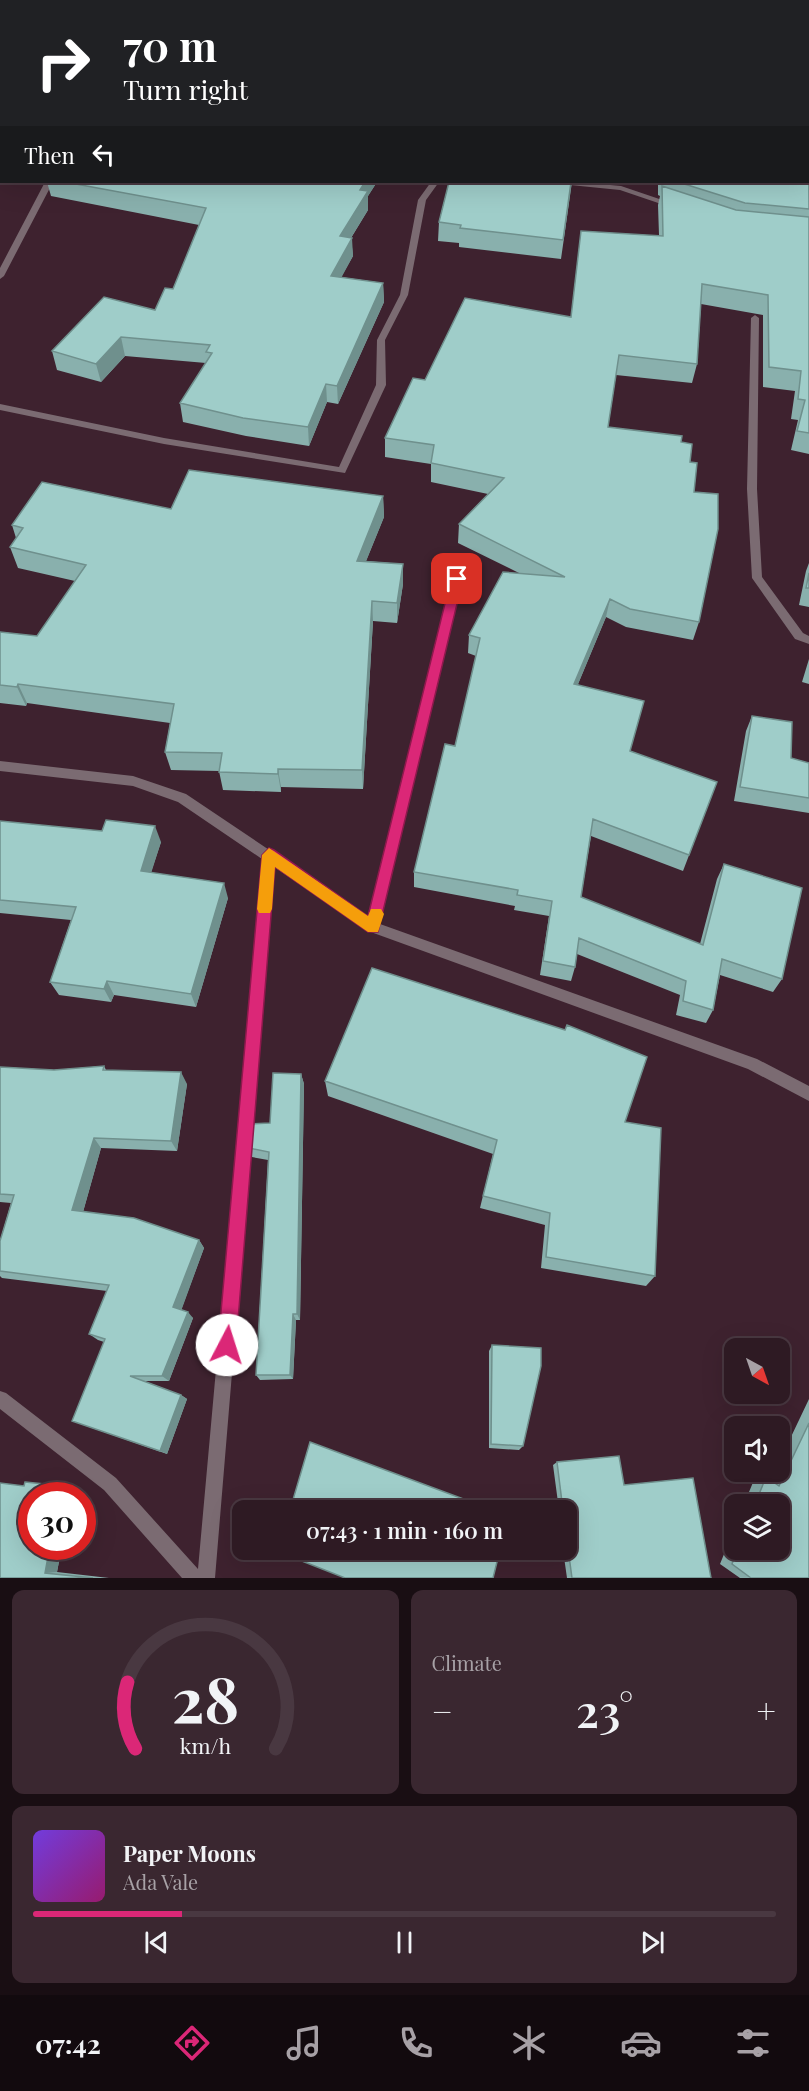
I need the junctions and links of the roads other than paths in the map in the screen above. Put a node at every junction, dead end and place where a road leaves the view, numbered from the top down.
1 (49, 183) edge
2 (434, 183) edge
3 (581, 183) edge
4 (624, 185) edge
5 (688, 210) edge
6 (0, 276) edge
7 (755, 318) dead end
8 (0, 407) edge
9 (457, 579) dead end
10 (809, 640) edge
11 (0, 766) edge
12 (269, 855) junction
13 (373, 927) junction
14 (809, 1094) edge
15 (0, 1399) edge
16 (194, 1578) edge
17 (206, 1578) edge

1 - 6 street
2 - 8 street
3 - 4 street
4 - 5 street
7 - 10 street
9 - 13 street
11 - 12 street
12 - 13 street
12 - 17 street
13 - 14 street
15 - 16 street

